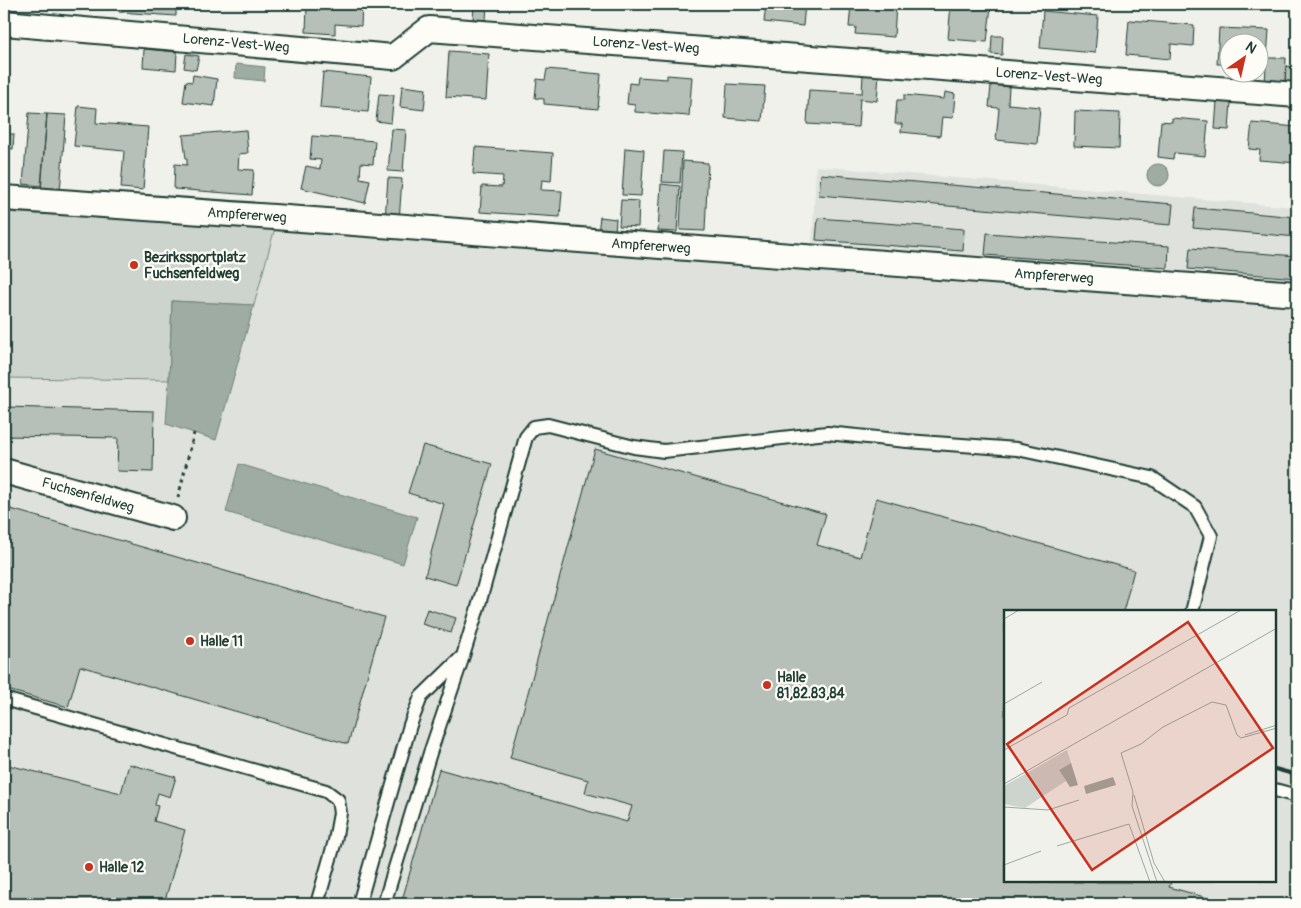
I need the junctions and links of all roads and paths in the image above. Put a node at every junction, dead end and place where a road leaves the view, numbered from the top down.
1 (4, 23) edge
2 (1297, 95) edge
3 (4, 198) edge
4 (1297, 294) edge
5 (194, 433) dead end
6 (4, 471) edge
7 (172, 518) joint
8 (1192, 610) edge
9 (463, 656) junction
10 (4, 699) edge
11 (1276, 790) edge
12 (1297, 796) edge
13 (317, 904) edge
14 (360, 904) edge
15 (384, 904) edge

1 - 2 street, Lorenz-Vest-Weg
3 - 4 street, Ampfererweg
5 - 7 path
6 - 7 street, Fuchsenfeldweg
8 - 9 lane
9 - 14 lane
9 - 15 lane
10 - 13 lane
11 - 12 lane

